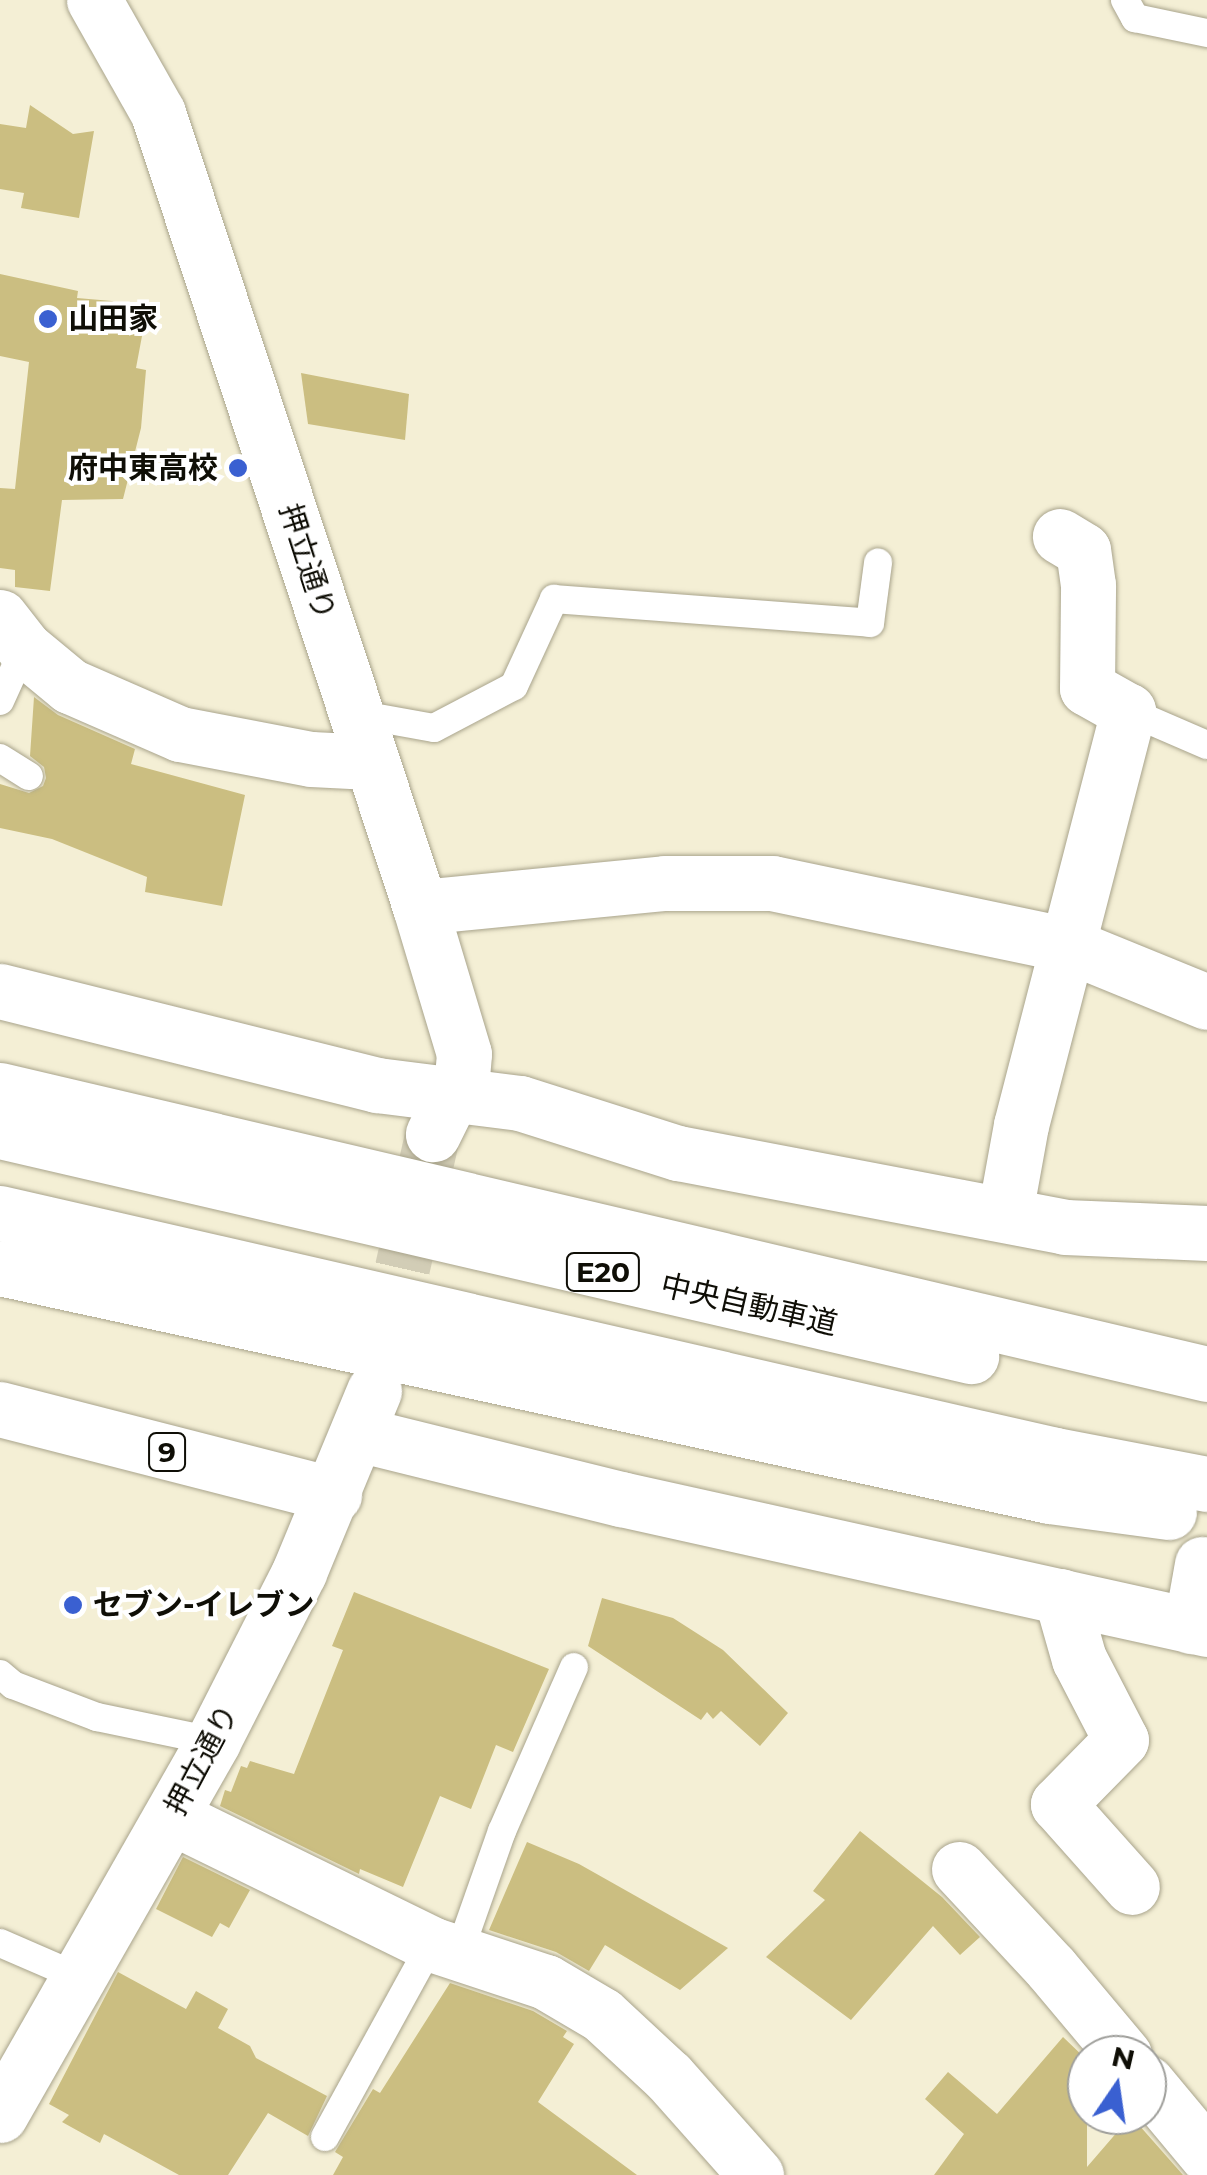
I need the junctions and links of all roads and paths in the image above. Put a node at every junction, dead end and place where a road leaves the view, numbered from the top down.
1 (94, 0) edge
2 (1124, 0) edge
3 (1207, 33) edge
4 (1060, 536) dead end
5 (878, 563) dead end
6 (12, 633) edge
7 (0, 701) edge
8 (1128, 712) junction
9 (364, 738) junction
10 (1207, 745) edge
11 (0, 758) edge
12 (30, 776) dead end
13 (420, 908) junction
14 (1065, 944) junction
15 (0, 991) edge
16 (1207, 1002) edge
17 (0, 1090) edge
18 (443, 1113) junction
19 (0, 1131) edge
20 (0, 1213) edge
21 (1006, 1213) junction
22 (1207, 1233) edge
23 (0, 1268) edge
24 (1207, 1374) edge
25 (1207, 1404) edge
26 (0, 1410) edge
27 (1207, 1484) edge
28 (334, 1494) junction
29 (1205, 1540) edge
30 (1061, 1596) junction
31 (1199, 1627) edge
32 (574, 1667) dead end
33 (0, 1674) edge
34 (213, 1741) junction
35 (172, 1817) junction
36 (959, 1869) dead end
37 (1132, 1887) dead end
38 (0, 1943) edge
39 (445, 1948) junction
40 (81, 1978) junction
41 (1106, 2035) edge
42 (1167, 2107) edge
43 (0, 2115) edge
44 (325, 2137) dead end
45 (1207, 2155) edge
46 (756, 2175) edge

1 - 9 main road, 押立通り
2 - 3 lane
4 - 8 main road
5 - 9 lane
6 - 7 lane
6 - 9 main road
8 - 10 lane
8 - 14 main road
9 - 13 main road, 押立通り
11 - 12 lane
13 - 14 main road
13 - 18 main road, 押立通り
14 - 16 main road
14 - 21 main road
15 - 18 main road
17 - 24 main road
18 - 21 main road
19 - 25 main road, 中央自動車道 / E20
20 - 27 main road
21 - 22 main road
23 - 29 main road
26 - 28 main road, 9
28 - 30 main road, 押立通り
28 - 34 main road, 押立通り
29 - 31 main road
30 - 31 main road
30 - 37 main road
32 - 39 lane
33 - 34 lane
34 - 35 main road, 押立通り
35 - 39 main road
35 - 40 main road, 押立通り
36 - 41 main road
38 - 40 lane
39 - 44 lane
39 - 46 main road
40 - 43 main road, 押立通り
42 - 45 main road

